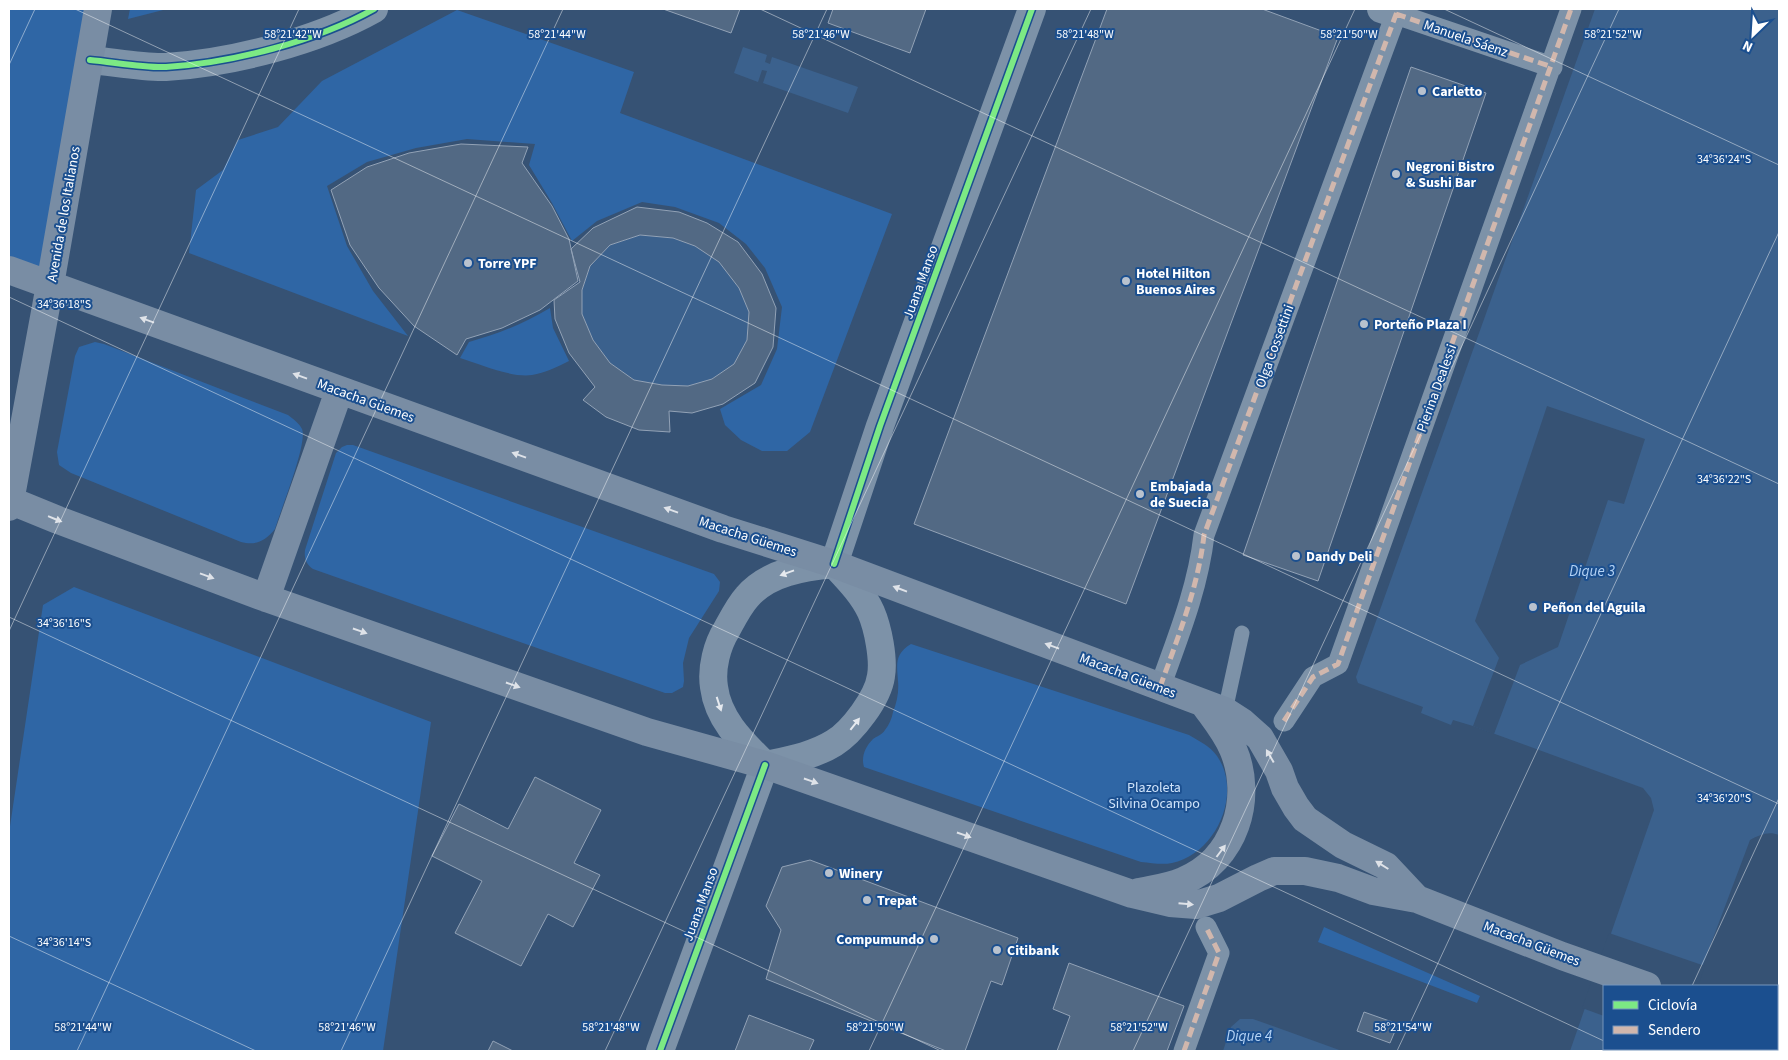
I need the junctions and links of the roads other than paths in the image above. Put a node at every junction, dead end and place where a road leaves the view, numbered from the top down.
1 (98, 9) edge
2 (374, 9) edge
3 (1032, 9) edge
4 (1571, 9) edge
5 (1392, 11) edge
6 (90, 60) junction
7 (1552, 67) junction
8 (9, 270) edge
9 (50, 284) junction
10 (339, 390) junction
11 (9, 502) edge
12 (834, 564) junction
13 (266, 598) junction
14 (1242, 633) dead end
15 (1160, 687) junction
16 (1214, 707) junction
17 (1284, 721) dead end
18 (765, 765) junction
19 (1132, 894) junction
20 (1417, 899) junction
21 (1206, 926) dead end
22 (1644, 985) edge
23 (660, 1051) edge
24 (1184, 1051) edge

1 - 6 main road, Avenida de los Italianos
2 - 6 street
3 - 12 street, Juana Manso
4 - 7 street, Pierina Dealessi
5 - 7 street, Manuela Sáenz
5 - 15 street, Olga Cossettini
6 - 9 main road, Avenida de los Italianos
7 - 17 street, Pierina Dealessi
8 - 9 main road, Macacha Güemes
10 -> 9 main road, Macacha Güemes
9 - 11 main road, Avenida de los Italianos
12 -> 10 main road, Macacha Güemes
10 - 13 main road
11 -> 13 main road, Macacha Güemes
15 -> 12 main road, Macacha Güemes
18 -> 12 street
12 -> 18 street
13 -> 18 main road, Macacha Güemes
14 - 16 lane
15 - 16 main road, Macacha Güemes
19 -> 16 main road
20 -> 16 main road, Macacha Güemes
18 -> 19 main road, Macacha Güemes
18 - 23 street, Juana Manso
19 -> 20 main road, Macacha Güemes
20 - 22 main road, Macacha Güemes
21 - 24 street

